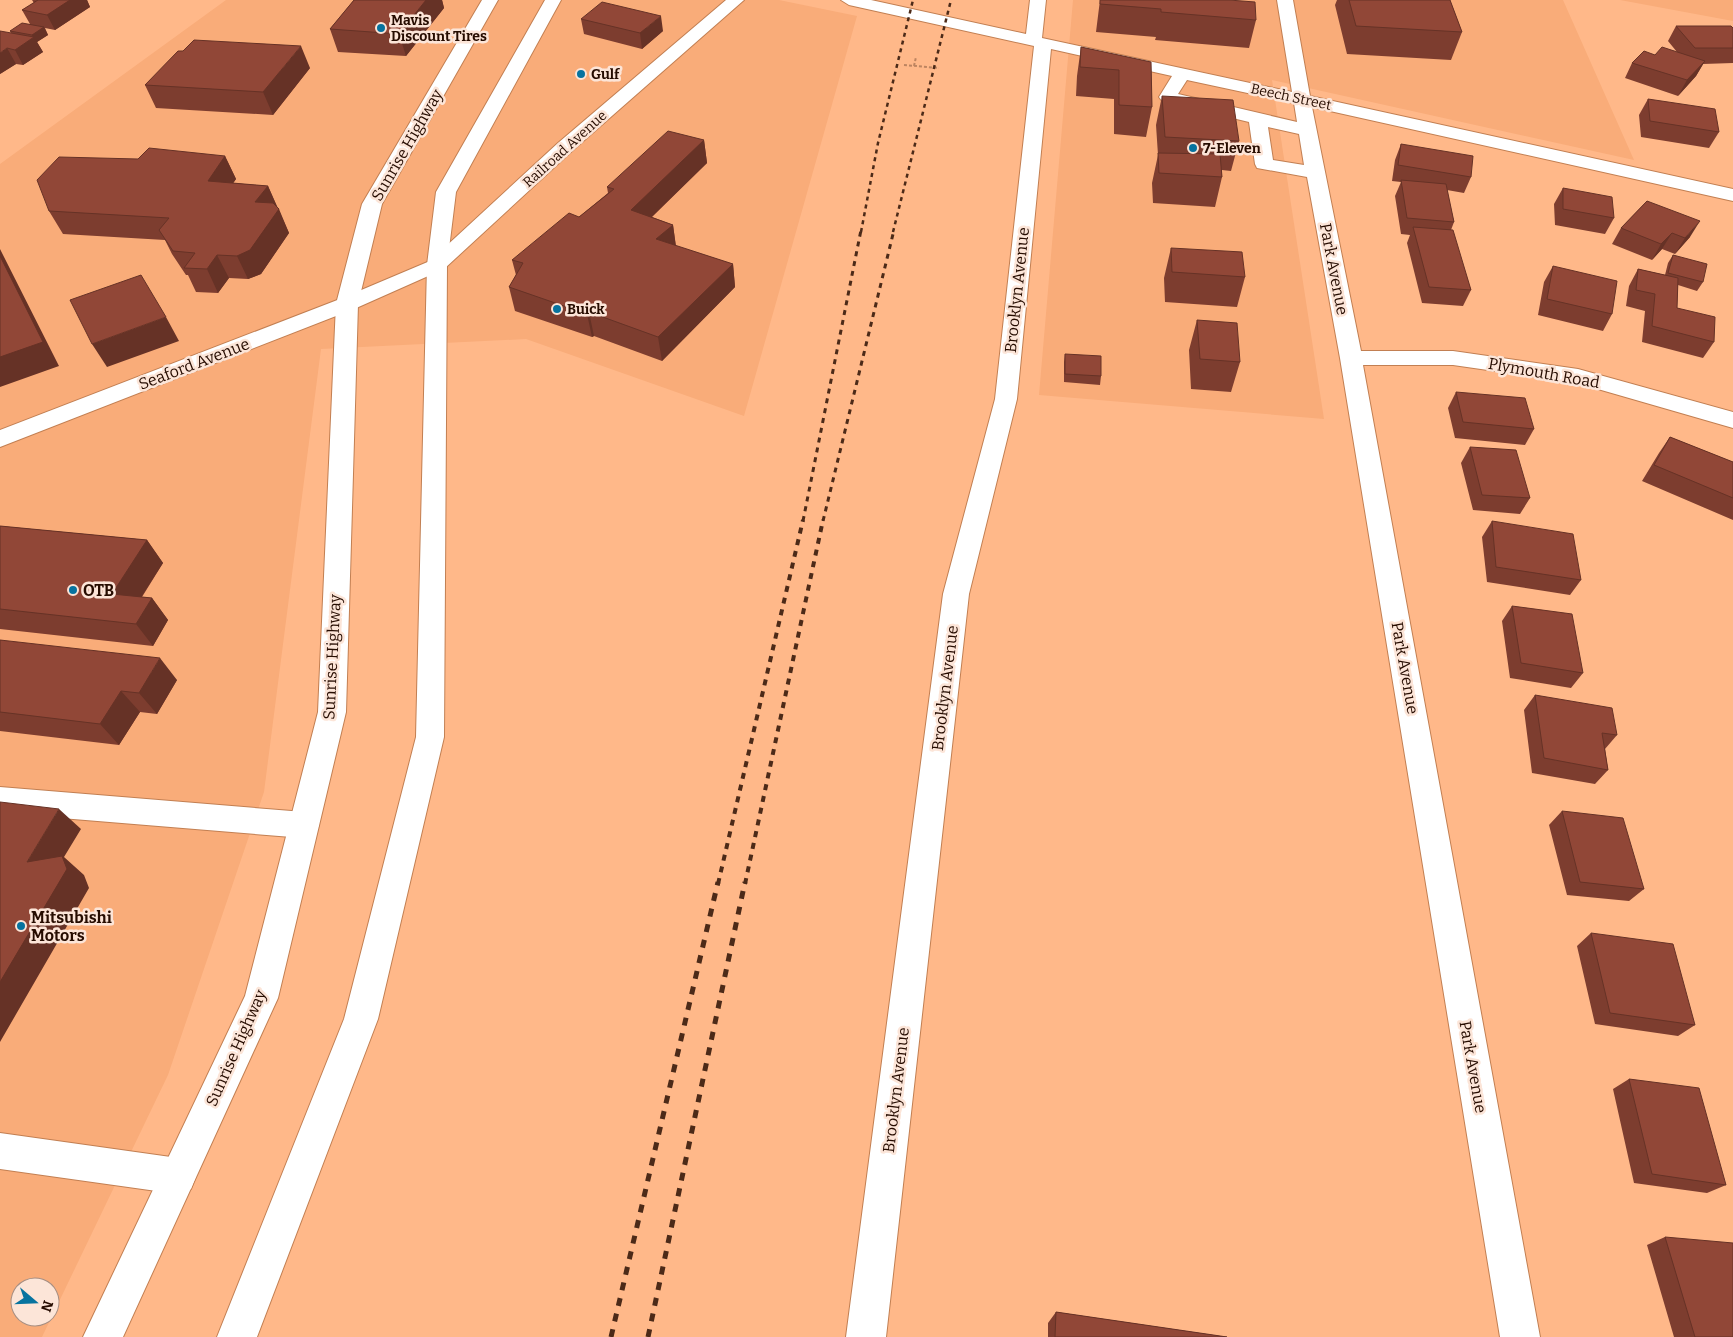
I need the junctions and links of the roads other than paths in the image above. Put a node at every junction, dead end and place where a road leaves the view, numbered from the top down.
1 (490, 0) edge
2 (553, 0) edge
3 (736, 0) edge
4 (849, 0) edge
5 (1038, 0) edge
6 (1285, 0) edge
7 (889, 4) edge
8 (1038, 42) junction
9 (1183, 74) junction
10 (1244, 87) junction
11 (1302, 100) junction
12 (1234, 113) junction
13 (1258, 119) junction
14 (1306, 130) junction
15 (1316, 174) junction
16 (1733, 194) edge
17 (437, 266) junction
18 (387, 287) joint
19 (347, 304) junction
20 (1351, 358) junction
21 (1733, 420) edge
22 (0, 439) edge
23 (0, 800) edge
24 (304, 825) junction
25 (0, 1152) edge
26 (178, 1176) junction
27 (103, 1337) edge
28 (237, 1337) edge
29 (866, 1337) edge
30 (1520, 1337) edge

1 - 19 main road, Sunrise Highway
2 - 17 main road
3 - 17 main road, Railroad Avenue
4 - 7 main road, Beech Street
5 - 8 main road, Brooklyn Avenue
6 - 11 main road, Park Avenue
7 - 8 main road, Beech Street
8 - 9 main road, Beech Street
8 - 29 main road, Brooklyn Avenue
9 - 10 main road, Beech Street
9 - 12 main road
10 - 11 main road, Beech Street
10 - 12 main road
11 - 14 main road, Park Avenue
11 - 16 main road, Beech Street
12 - 13 main road
13 - 14 main road
13 - 15 main road
14 - 15 main road, Park Avenue
15 - 20 main road, Park Avenue
17 - 18 main road, Railroad Avenue
17 - 28 main road
18 - 19 main road, Seaford Avenue
19 - 22 main road, Seaford Avenue
19 - 24 main road, Sunrise Highway
20 - 21 main road, Plymouth Road
20 - 30 main road, Park Avenue
23 - 24 main road
24 - 26 main road, Sunrise Highway
25 - 26 main road
26 - 27 main road, Sunrise Highway

